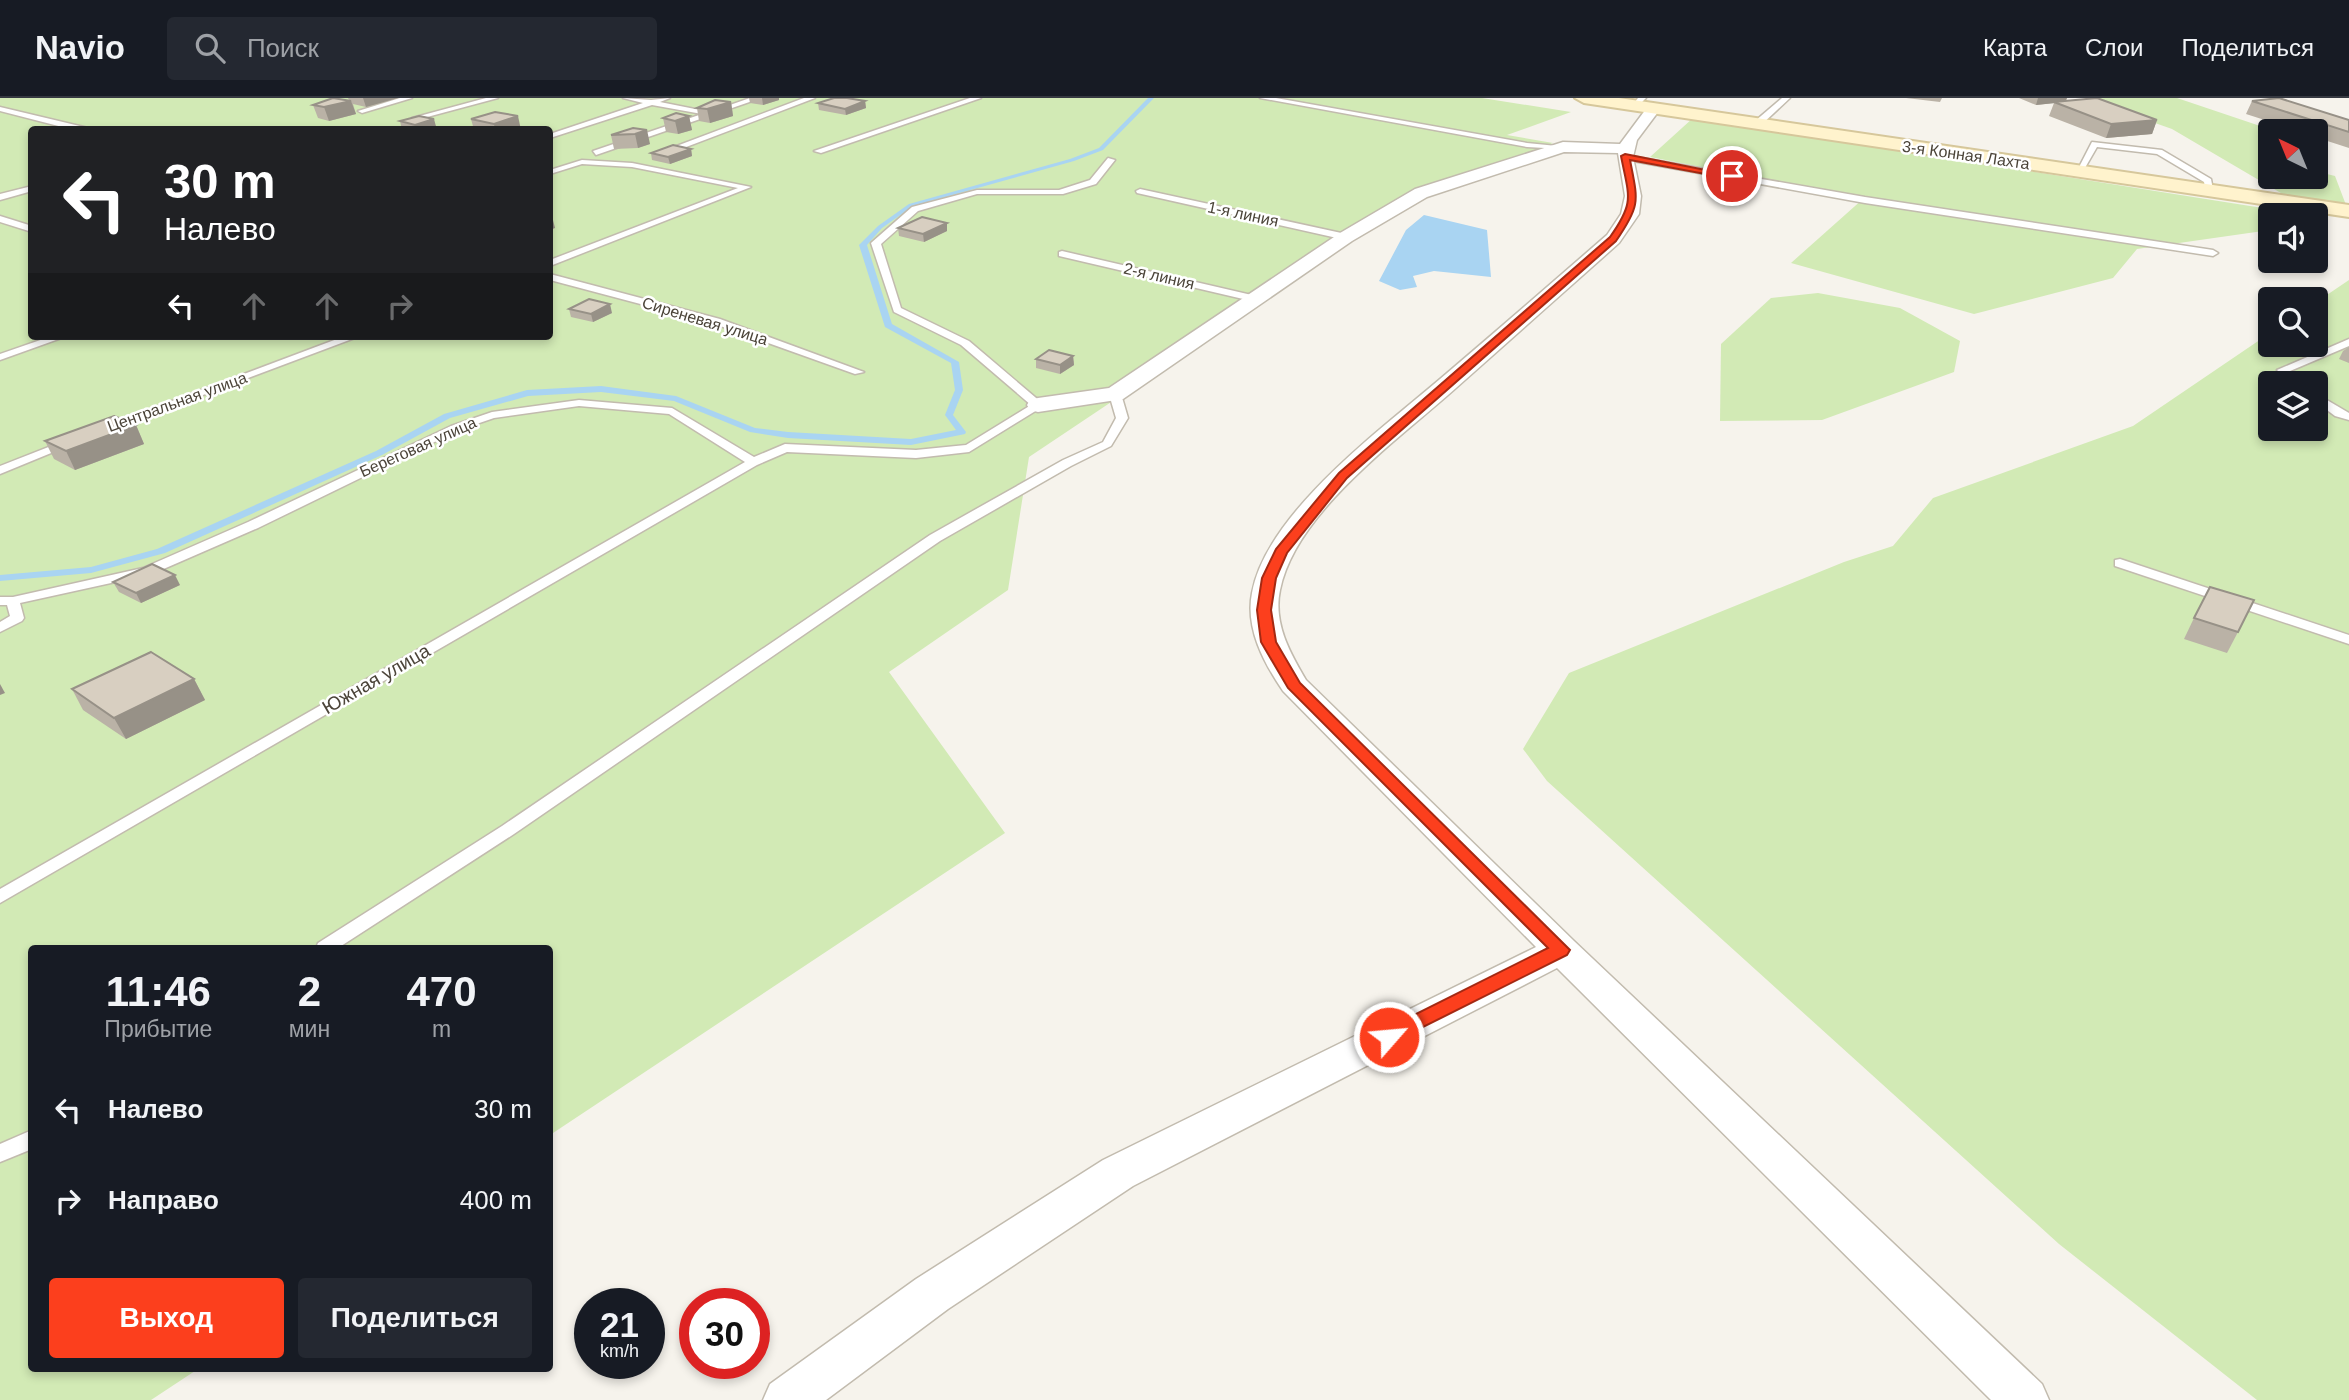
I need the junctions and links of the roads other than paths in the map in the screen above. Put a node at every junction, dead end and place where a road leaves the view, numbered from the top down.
1 (408, 98) edge
2 (494, 98) edge
3 (627, 98) edge
4 (666, 98) edge
5 (757, 98) edge
6 (811, 98) edge
7 (977, 98) edge
8 (1264, 98) edge
9 (1584, 98) edge
10 (1786, 98) edge
11 (651, 103) junction
12 (1643, 104) edge
13 (0, 109) edge
14 (362, 111) dead end
15 (710, 114) junction
16 (416, 118) edge
17 (1757, 124) junction
18 (69, 126) edge
19 (553, 135) edge
20 (1563, 148) junction
21 (818, 150) dead end
22 (596, 153) dead end
23 (1626, 153) junction
24 (657, 155) edge
25 (645, 160) dead end
26 (1111, 160) dead end
27 (632, 165) junction
28 (553, 171) edge
29 (2079, 171) junction
30 (28, 189) edge
31 (2209, 190) junction
32 (1140, 191) dead end
33 (0, 197) edge
34 (2349, 211) edge
35 (0, 219) edge
36 (28, 228) edge
37 (1346, 237) junction
38 (2213, 253) dead end
39 (1062, 254) dead end
40 (553, 262) edge
41 (553, 278) edge
42 (1255, 299) junction
43 (50, 340) edge
44 (344, 340) edge
45 (2348, 343) edge
46 (0, 357) edge
47 (2283, 371) edge
48 (859, 372) dead end
49 (1115, 394) junction
50 (1038, 405) junction
51 (2328, 405) edge
52 (2344, 416) edge
53 (96, 432) edge
54 (84, 436) edge
55 (753, 462) junction
56 (0, 470) edge
57 (2120, 563) dead end
58 (6, 601) edge
59 (0, 628) edge
60 (2349, 640) edge
61 (0, 897) edge
62 (330, 945) edge
63 (1561, 950) junction
64 (28, 1140) edge
65 (0, 1153) edge
66 (787, 1400) edge
67 (2025, 1400) edge

1 - 14 lane
2 - 16 lane
3 - 11 lane
4 - 11 lane
5 - 15 lane
6 - 24 lane
7 - 21 lane
8 - 20 lane
9 - 12 main road, 3-я Конная Лахта
10 - 17 lane
11 - 15 lane
11 - 19 lane
12 - 17 main road, 3-я Конная Лахта
12 - 23 street
13 - 18 lane
15 - 22 lane
17 - 29 main road, 3-я Конная Лахта
20 - 23 street
20 - 37 street
23 - 38 lane
23 - 63 street
25 - 27 lane
26 - 50 lane
27 - 28 lane
27 - 40 lane
29 - 31 main road, 3-я Конная Лахта
29 - 31 lane
30 - 33 lane
31 - 34 main road, 3-я Конная Лахта
32 - 37 lane, 1-я линия
35 - 36 lane
37 - 42 street
39 - 42 lane, 2-я линия
41 - 48 lane, Сиреневая улица
42 - 49 street
43 - 46 lane
44 - 53 lane, Центральная улица
45 - 47 lane
49 - 50 street
49 - 62 lane
50 - 55 lane
51 - 52 lane
54 - 56 lane, Центральная улица
55 - 58 lane, Береговая улица
55 - 61 lane, Южная улица
57 - 60 lane
58 - 59 lane
63 - 66 street
63 - 67 street
64 - 65 lane

